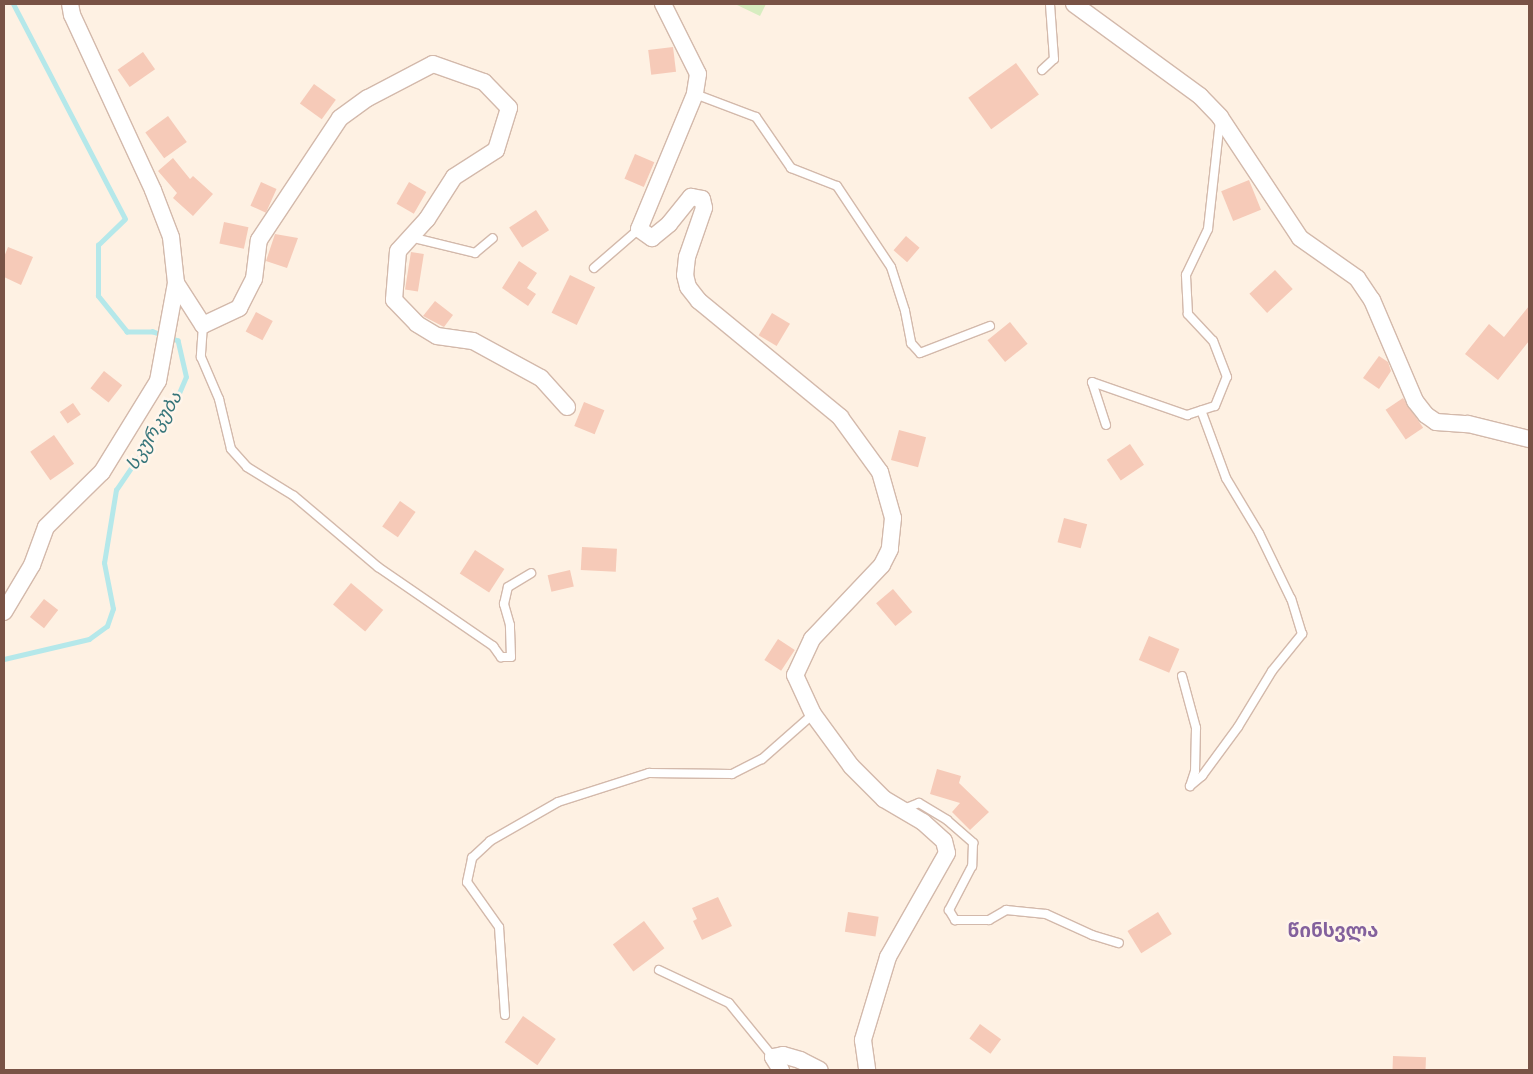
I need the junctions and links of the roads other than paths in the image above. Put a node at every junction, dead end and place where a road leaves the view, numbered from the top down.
1 (70, 4) edge
2 (664, 4) edge
3 (1050, 4) edge
4 (1074, 4) edge
5 (1042, 70) dead end
6 (695, 94) junction
7 (1220, 117) junction
8 (639, 229) junction
9 (410, 237) junction
10 (493, 238) dead end
11 (594, 268) dead end
12 (176, 283) junction
13 (203, 325) junction
14 (990, 326) dead end
15 (567, 406) dead end
16 (1201, 410) junction
17 (1106, 425) dead end
18 (1529, 439) edge
19 (531, 573) dead end
20 (4, 612) edge
21 (1182, 676) dead end
22 (813, 714) junction
23 (902, 810) junction
24 (1119, 943) dead end
25 (659, 970) dead end
26 (506, 1015) dead end
27 (777, 1064) edge
28 (820, 1070) edge
29 (867, 1070) edge

1 - 12 street
2 - 6 street
3 - 5 lane
4 - 7 street
6 - 8 street
6 - 14 lane
7 - 16 lane
7 - 18 street
8 - 11 lane
8 - 22 street
9 - 10 lane
9 - 13 street
9 - 15 street
12 - 13 street
12 - 20 street
13 - 19 lane
16 - 17 lane
16 - 21 lane
22 - 23 street
22 - 26 lane
23 - 24 lane
23 - 29 street
25 - 27 lane
27 - 28 street

